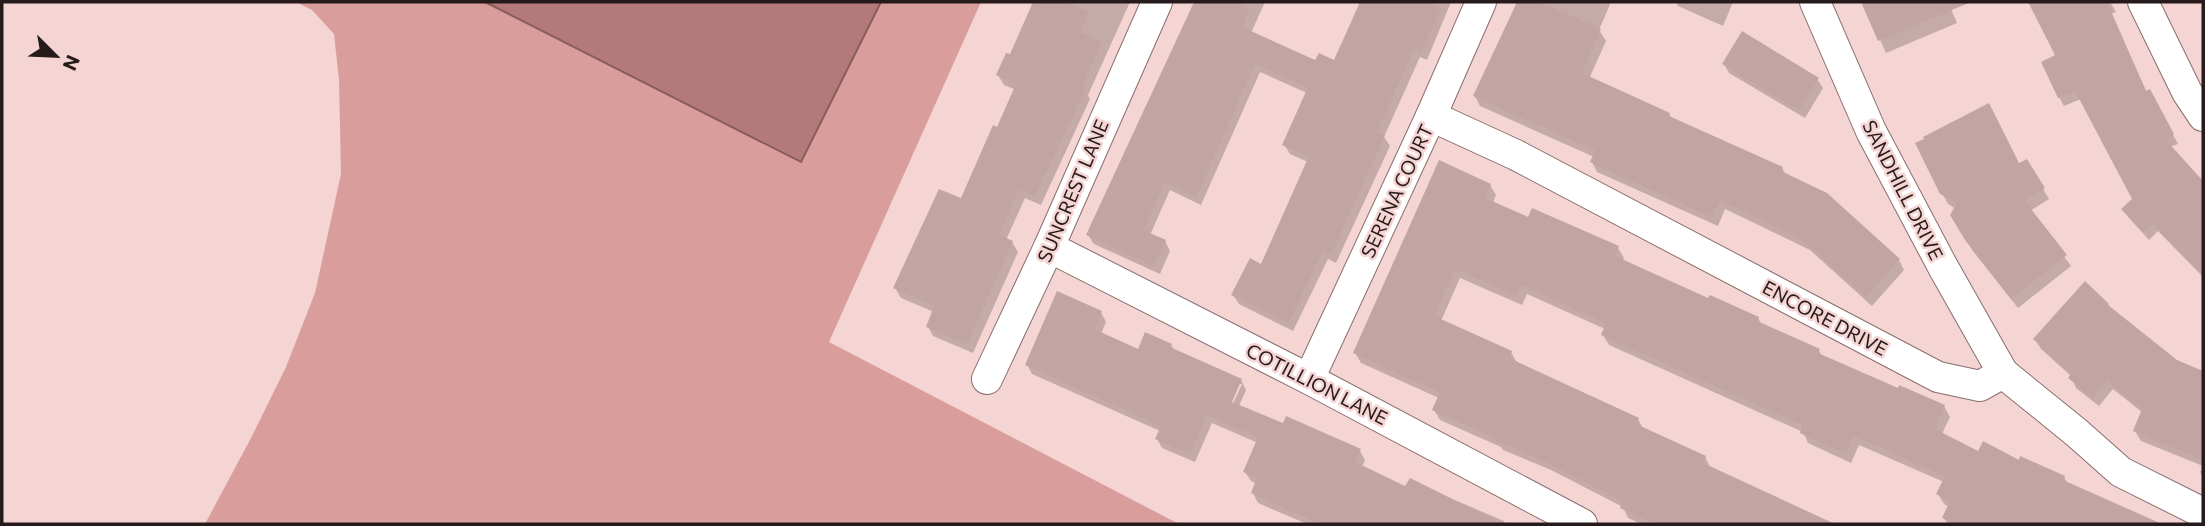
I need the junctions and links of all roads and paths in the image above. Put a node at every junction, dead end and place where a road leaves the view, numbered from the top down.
1 (1157, 2) edge
2 (1481, 2) edge
3 (1815, 2) edge
4 (2143, 2) edge
5 (1432, 116) junction
6 (2203, 116) edge
7 (1049, 247) junction
8 (2003, 373) junction
9 (987, 379) dead end
10 (1309, 379) junction
11 (2203, 513) edge
12 (1582, 524) edge

1 - 7 street, SUNCREST LANE
2 - 5 street, SERENA COURT
3 - 8 street, SANDHILL DRIVE
4 - 6 street
5 - 8 street, ENCORE DRIVE
5 - 10 street, SERENA COURT
7 - 9 street, SUNCREST LANE
7 - 10 street, COTILLION LANE
8 - 11 street
10 - 12 street, COTILLION LANE

